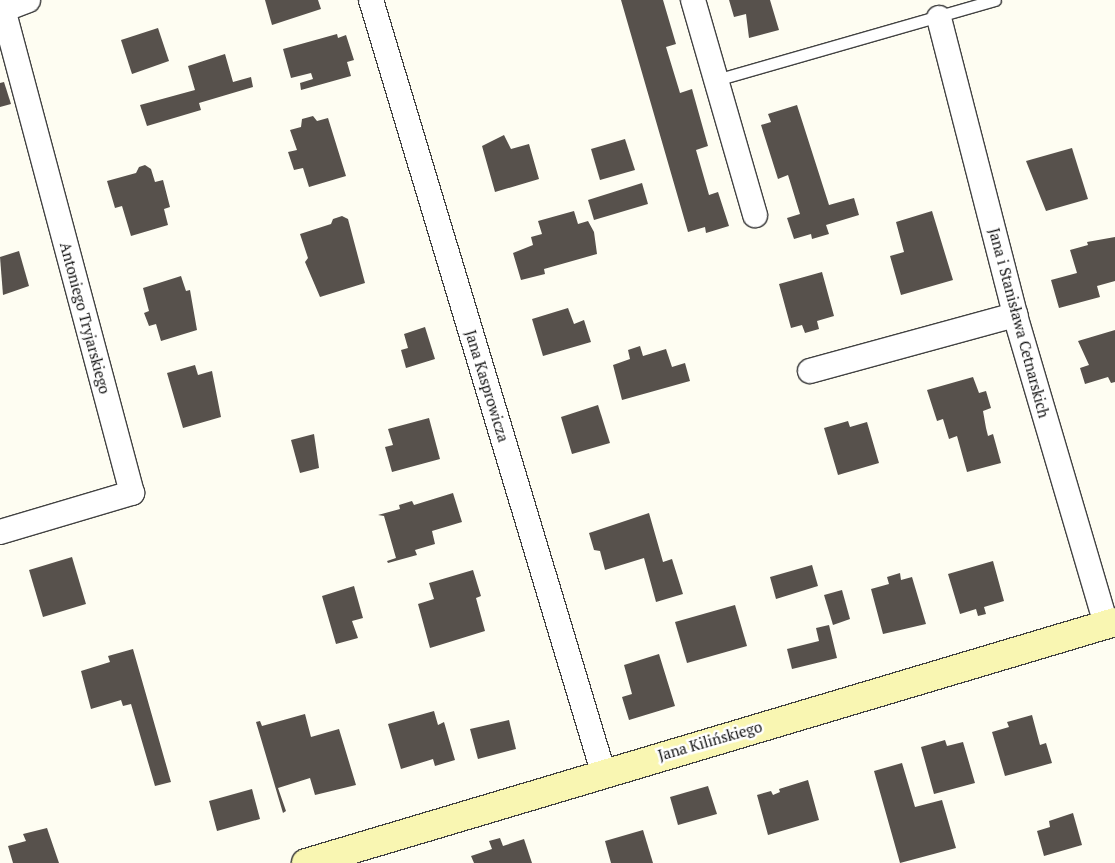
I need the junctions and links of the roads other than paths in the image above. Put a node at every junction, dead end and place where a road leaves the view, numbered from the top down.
1 (28, 0) edge
2 (371, 0) edge
3 (693, 0) edge
4 (995, 0) edge
5 (2, 10) edge
6 (939, 18) junction
7 (716, 80) junction
8 (755, 215) dead end
9 (1015, 314) junction
10 (810, 371) dead end
11 (0, 532) edge
12 (1110, 624) edge
13 (602, 772) junction
14 (306, 863) edge

1 - 5 street
2 - 13 street, Jana Kasprowicza
3 - 7 street
4 - 6 lane
5 - 11 street, Antoniego Tryjarskiego
6 - 7 lane
6 - 9 street, Jana i Stanisława Cetnarskich
7 - 8 street
9 - 10 street
9 - 12 street, Jana i Stanisława Cetnarskich
12 - 13 street, Jana Kilińskiego
13 - 14 street, Jana Kilińskiego

